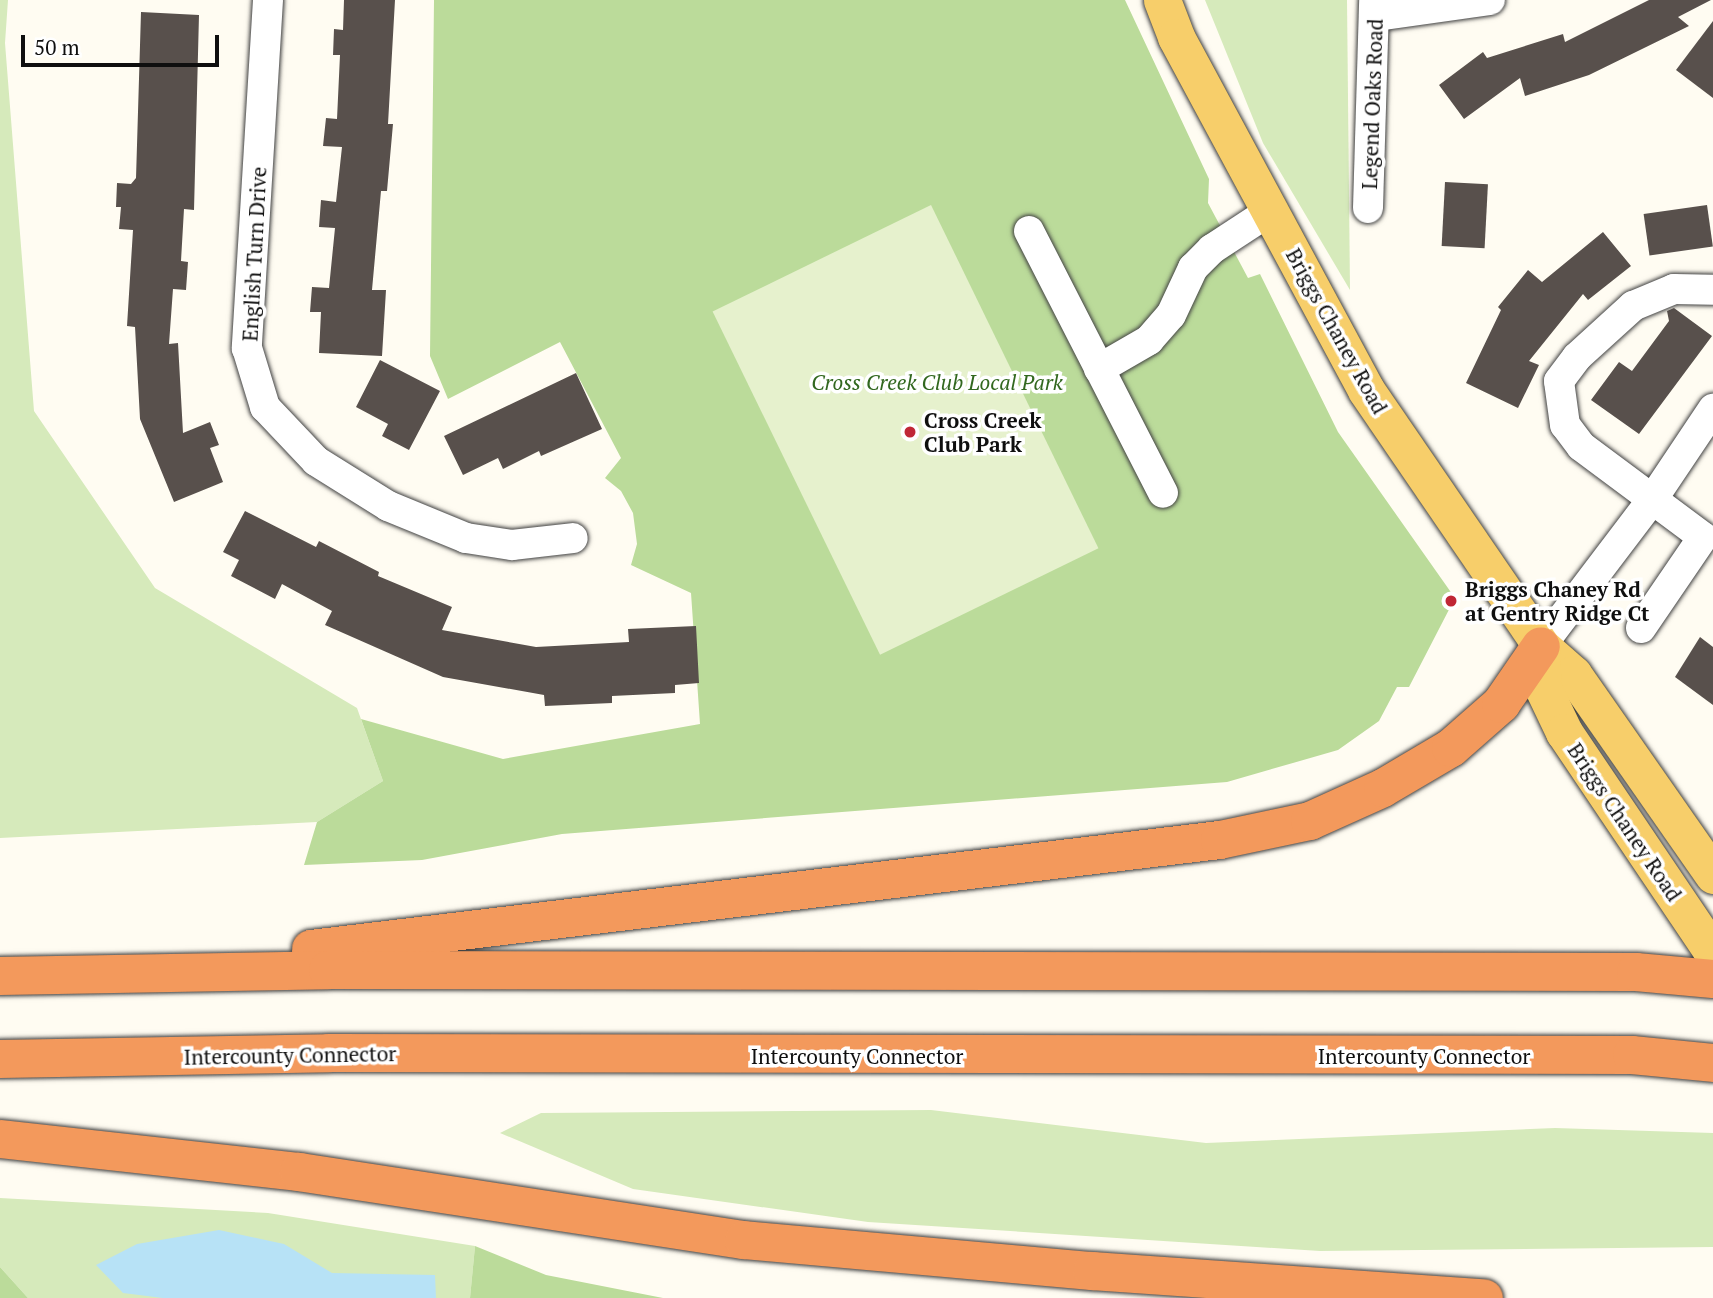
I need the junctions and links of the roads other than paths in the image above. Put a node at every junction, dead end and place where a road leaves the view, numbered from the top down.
1 (268, 0) edge
2 (1162, 0) edge
3 (1490, 0) edge
4 (1375, 8) edge
5 (1368, 208) dead end
6 (1270, 211) junction
7 (1029, 231) dead end
8 (1713, 290) edge
9 (1099, 369) junction
10 (1713, 410) edge
11 (1163, 493) dead end
12 (1652, 500) junction
13 (573, 538) dead end
14 (1641, 628) dead end
15 (1541, 646) junction
16 (1713, 875) edge
17 (1713, 953) edge
18 (91, 974) junction
19 (0, 976) edge
20 (1713, 979) edge
21 (0, 1059) edge
22 (1713, 1063) edge
23 (0, 1139) edge
24 (1484, 1298) edge

1 - 13 street, English Turn Drive
2 - 6 main road, Briggs Chaney Road
3 - 4 street
4 - 5 street, Legend Oaks Road
6 - 9 street
6 - 15 main road, Briggs Chaney Road
7 - 9 street
8 - 12 street
9 - 11 street
10 - 12 street
12 - 14 street
12 - 15 street
15 - 16 main road, Briggs Chaney Road
15 - 17 main road, Briggs Chaney Road
15 - 18 highway
18 - 19 highway
18 - 20 highway
21 - 22 highway, Intercounty Connector
23 - 24 highway

